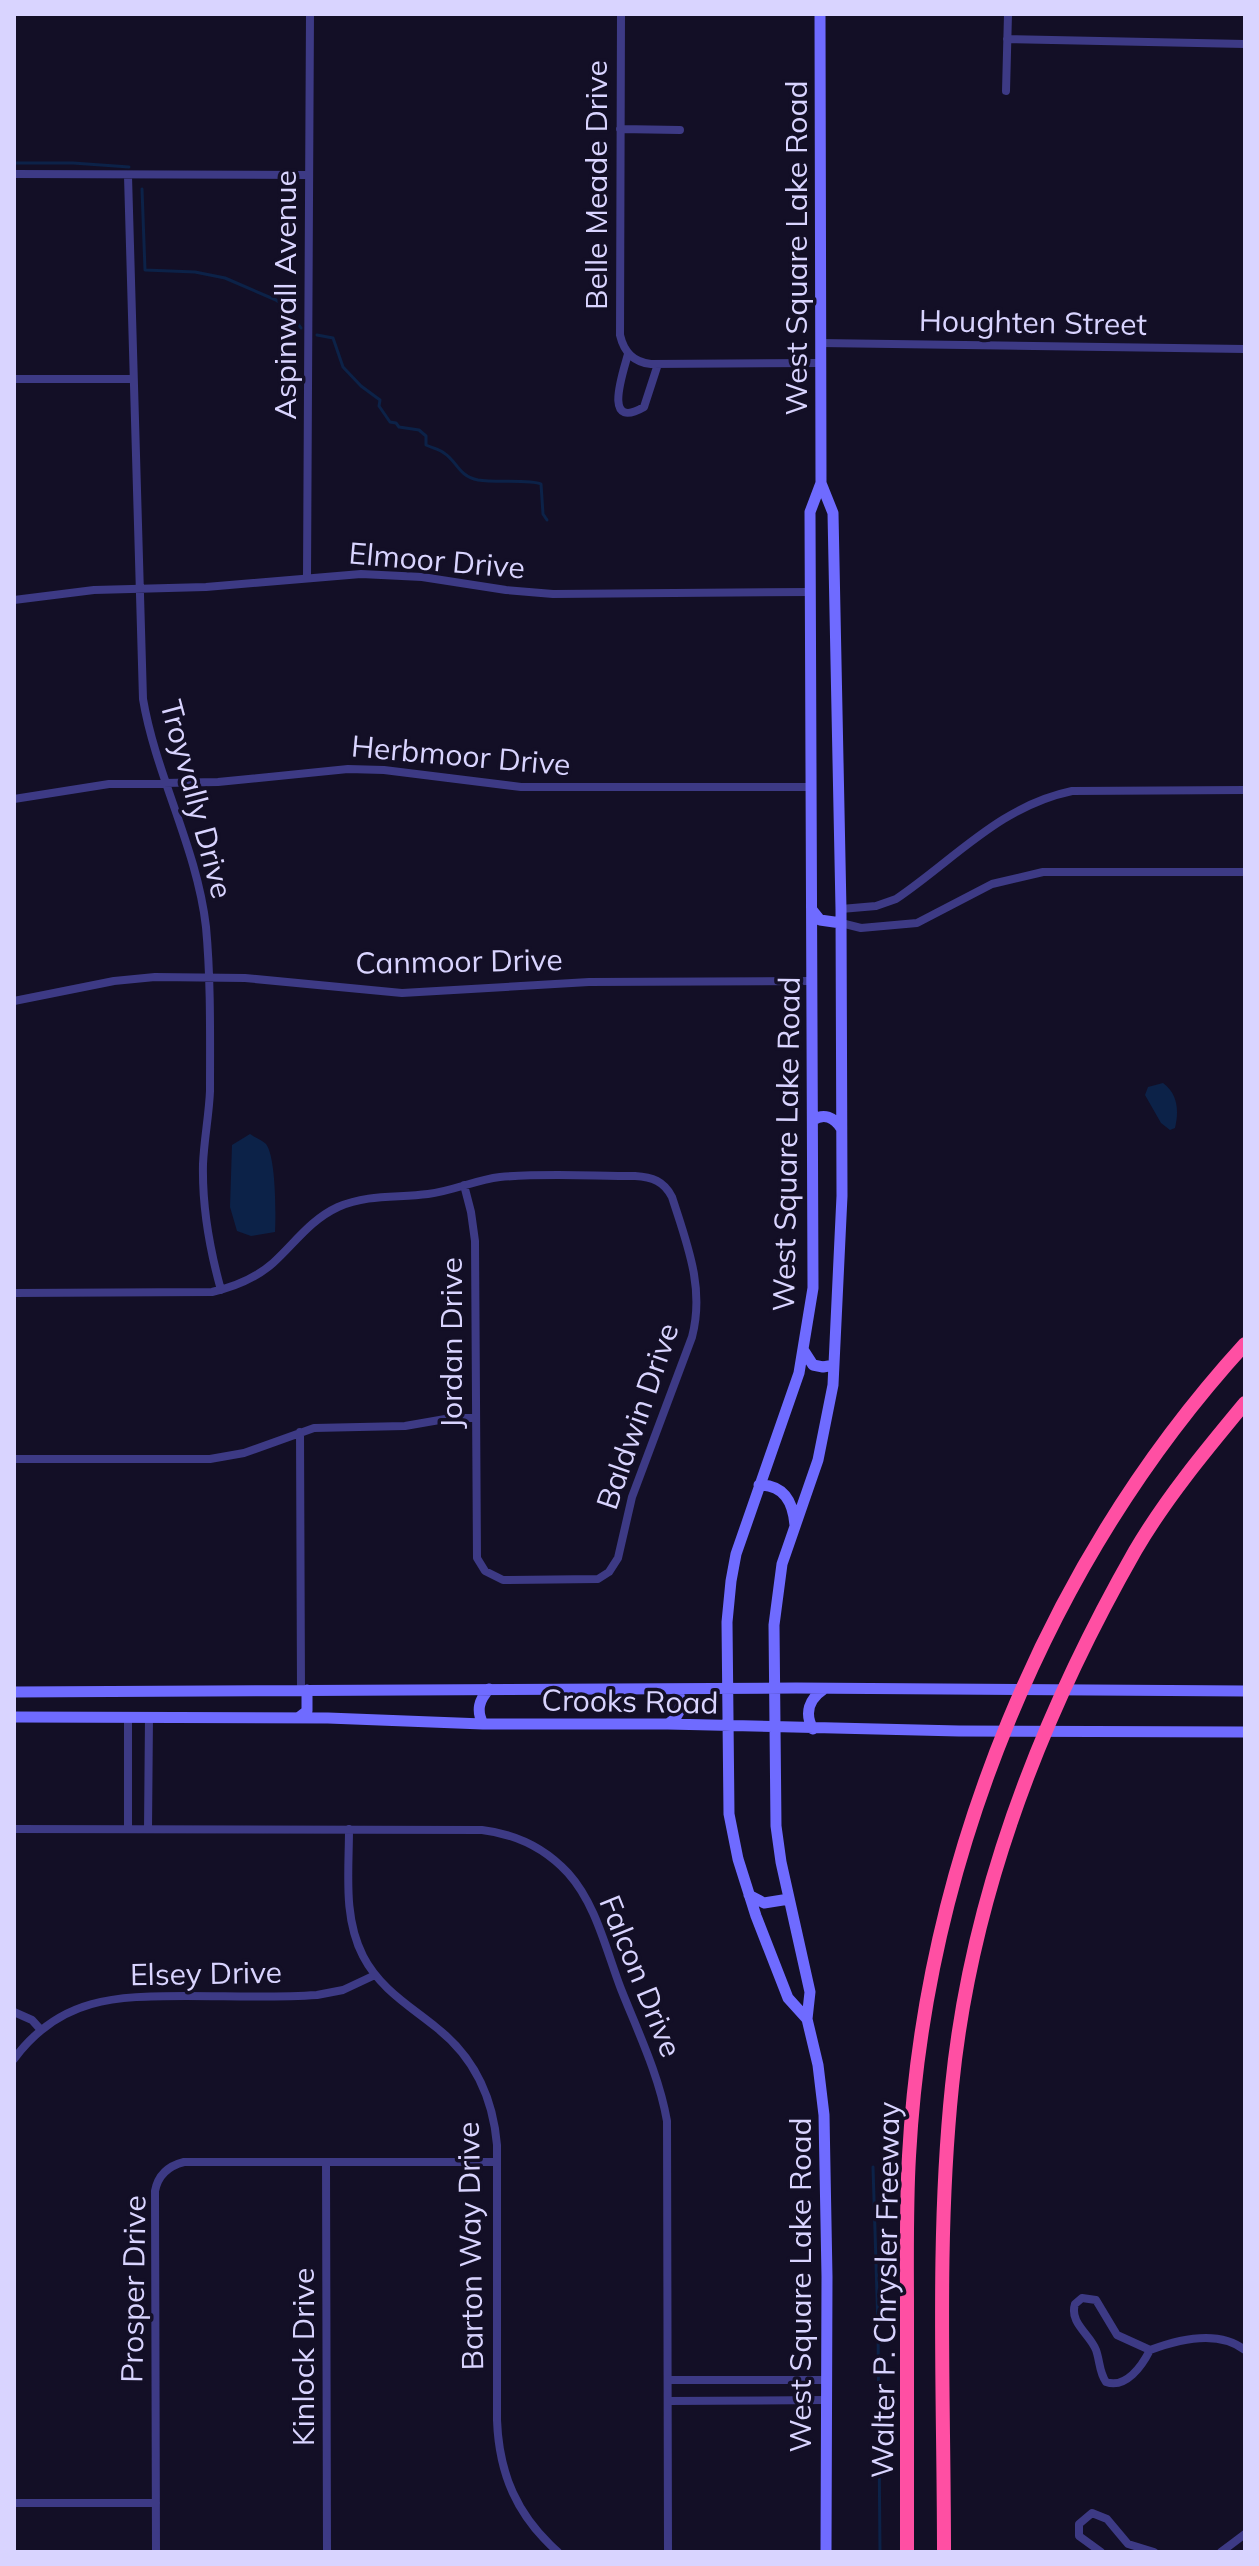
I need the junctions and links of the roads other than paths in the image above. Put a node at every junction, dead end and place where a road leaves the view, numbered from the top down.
1 (310, 14) edge
2 (621, 14) edge
3 (820, 14) edge
4 (1008, 14) edge
5 (1007, 39) junction
6 (1245, 44) edge
7 (1006, 91) dead end
8 (620, 129) junction
9 (680, 130) dead end
10 (14, 174) edge
11 (309, 175) junction
12 (128, 176) junction
13 (820, 343) junction
14 (1245, 349) edge
15 (628, 354) junction
16 (820, 363) junction
17 (658, 364) junction
18 (14, 379) edge
19 (133, 379) junction
20 (821, 483) junction
21 (810, 546) junction
22 (834, 554) junction
23 (307, 577) junction
24 (141, 588) junction
25 (810, 592) junction
26 (14, 600) edge
27 (166, 783) junction
28 (811, 787) junction
29 (1245, 790) edge
30 (14, 799) edge
31 (1245, 872) edge
32 (812, 909) junction
33 (841, 909) junction
34 (841, 923) junction
35 (209, 977) junction
36 (812, 981) junction
37 (14, 1001) edge
38 (813, 1120) junction
39 (841, 1128) junction
40 (464, 1185) junction
41 (221, 1290) junction
42 (14, 1293) edge
43 (1245, 1344) edge
44 (804, 1351) junction
45 (834, 1365) junction
46 (1245, 1403) edge
47 (475, 1418) junction
48 (300, 1432) junction
49 (14, 1459) edge
50 (759, 1485) junction
51 (795, 1525) junction
52 (609, 1572) joint
53 (774, 1688) junction
54 (824, 1688) junction
55 (489, 1689) junction
56 (676, 1689) junction
57 (727, 1689) junction
58 (304, 1690) junction
59 (1245, 1691) edge
60 (14, 1692) edge
61 (137, 1692) junction
62 (14, 1717) edge
63 (128, 1717) junction
64 (149, 1717) junction
65 (298, 1718) junction
66 (483, 1724) junction
67 (668, 1724) junction
68 (728, 1726) junction
69 (774, 1728) junction
70 (813, 1729) junction
71 (1245, 1732) edge
72 (14, 1829) edge
73 (128, 1829) junction
74 (148, 1829) junction
75 (349, 1829) junction
76 (749, 1895) junction
77 (789, 1899) junction
78 (375, 1975) junction
79 (14, 2012) edge
80 (807, 2019) junction
81 (41, 2030) junction
82 (15, 2055) edge
83 (326, 2162) junction
84 (497, 2162) junction
85 (1150, 2350) junction
86 (1245, 2350) edge
87 (668, 2380) junction
88 (825, 2380) junction
89 (825, 2400) junction
90 (668, 2401) junction
91 (14, 2503) edge
92 (156, 2503) junction
93 (1245, 2534) edge
94 (156, 2552) edge
95 (327, 2552) edge
96 (558, 2552) edge
97 (668, 2552) edge
98 (826, 2552) edge
99 (907, 2552) edge
100 (944, 2552) edge
101 (1101, 2552) edge
102 (1154, 2552) edge
103 (1221, 2552) edge

1 - 11 street, Aspinwall Avenue
2 - 8 street, Belle Meade Drive
3 - 13 main road, West Square Lake Road
4 - 5 street
5 - 6 street
5 - 7 street
8 - 9 street
8 - 15 street, Belle Meade Drive
10 - 12 street
11 - 12 street
11 - 23 street, Aspinwall Avenue
12 - 19 street, Troyvally Drive
13 - 14 street, Houghten Street
13 - 16 main road, West Square Lake Road
15 - 17 street
15 - 17 street, Belle Meade Drive
16 - 17 street
16 - 20 main road, West Square Lake Road
18 - 19 street
19 - 24 street, Troyvally Drive
20 - 21 main road, West Square Lake Road
20 - 22 main road, West Square Lake Road
21 - 22 main road
21 - 25 main road, West Square Lake Road
22 - 33 main road, West Square Lake Road
23 - 24 street, Elmoor Drive
23 - 25 street, Elmoor Drive
24 - 26 street, Elmoor Drive
24 - 27 street, Troyvally Drive
25 - 28 main road, West Square Lake Road
27 - 28 street, Herbmoor Drive
27 - 30 street, Herbmoor Drive
27 - 35 street, Troyvally Drive
28 - 32 main road, West Square Lake Road
29 - 33 street
31 - 34 street
32 - 34 main road
32 - 36 main road, West Square Lake Road
33 - 34 main road, West Square Lake Road
34 - 39 main road, West Square Lake Road
35 - 36 street, Canmoor Drive
35 - 37 street, Canmoor Drive
35 - 41 street, Troyvally Drive
36 - 38 main road, West Square Lake Road
38 - 39 main road
38 - 44 main road, West Square Lake Road
39 - 45 main road, West Square Lake Road
40 - 41 street
40 - 47 street, Jordan Drive
40 - 52 street, Baldwin Drive
41 - 42 street
43 - 99 highway, Walter P. Chrysler Freeway
44 - 45 main road
44 - 50 main road, West Square Lake Road
45 - 51 main road, West Square Lake Road
46 - 100 highway, Walter P. Chrysler Freeway
47 - 48 street
47 - 52 street, Jordan Drive
48 - 49 street
48 - 58 street
50 - 51 main road
50 - 57 main road, West Square Lake Road
51 - 53 main road, West Square Lake Road
53 - 54 main road, Crooks Road
53 - 57 main road, Crooks Road
53 - 69 main road, West Square Lake Road
54 - 59 main road, Crooks Road
54 - 70 main road
55 - 56 main road, Crooks Road
55 - 58 main road, Crooks Road
55 - 66 main road
56 - 57 main road, Crooks Road
56 - 67 main road
57 - 68 main road, West Square Lake Road
58 - 61 main road, Crooks Road
58 - 65 main road
60 - 61 main road, Crooks Road
61 - 63 main road
62 - 63 main road, Crooks Road
63 - 64 main road, Crooks Road
63 - 73 street
64 - 65 main road, Crooks Road
64 - 74 street
65 - 66 main road, Crooks Road
66 - 67 main road, Crooks Road
67 - 68 main road, Crooks Road
68 - 69 main road, Crooks Road
68 - 76 main road, West Square Lake Road
69 - 70 main road, Crooks Road
69 - 77 main road, West Square Lake Road
70 - 71 main road, Crooks Road
72 - 73 street, Falcon Drive
73 - 74 street, Falcon Drive
74 - 75 street, Falcon Drive
75 - 78 street, Barton Way Drive
75 - 87 street, Falcon Drive
76 - 77 main road
76 - 80 main road, West Square Lake Road
77 - 80 main road, West Square Lake Road
78 - 81 street, Elsey Drive
78 - 84 street, Barton Way Drive
79 - 81 street
80 - 88 main road, West Square Lake Road
81 - 82 street, Elsey Drive
83 - 84 street, Prosper Drive
83 - 92 street, Prosper Drive
83 - 95 street, Kinlock Drive
84 - 96 street, Barton Way Drive
85 - 85 street
85 - 86 street
87 - 88 street
87 - 90 street, Falcon Drive
88 - 89 main road, West Square Lake Road
89 - 90 street
89 - 98 main road, West Square Lake Road
90 - 97 street, Falcon Drive
91 - 92 street
92 - 94 street, Prosper Drive
93 - 103 street
101 - 102 street

